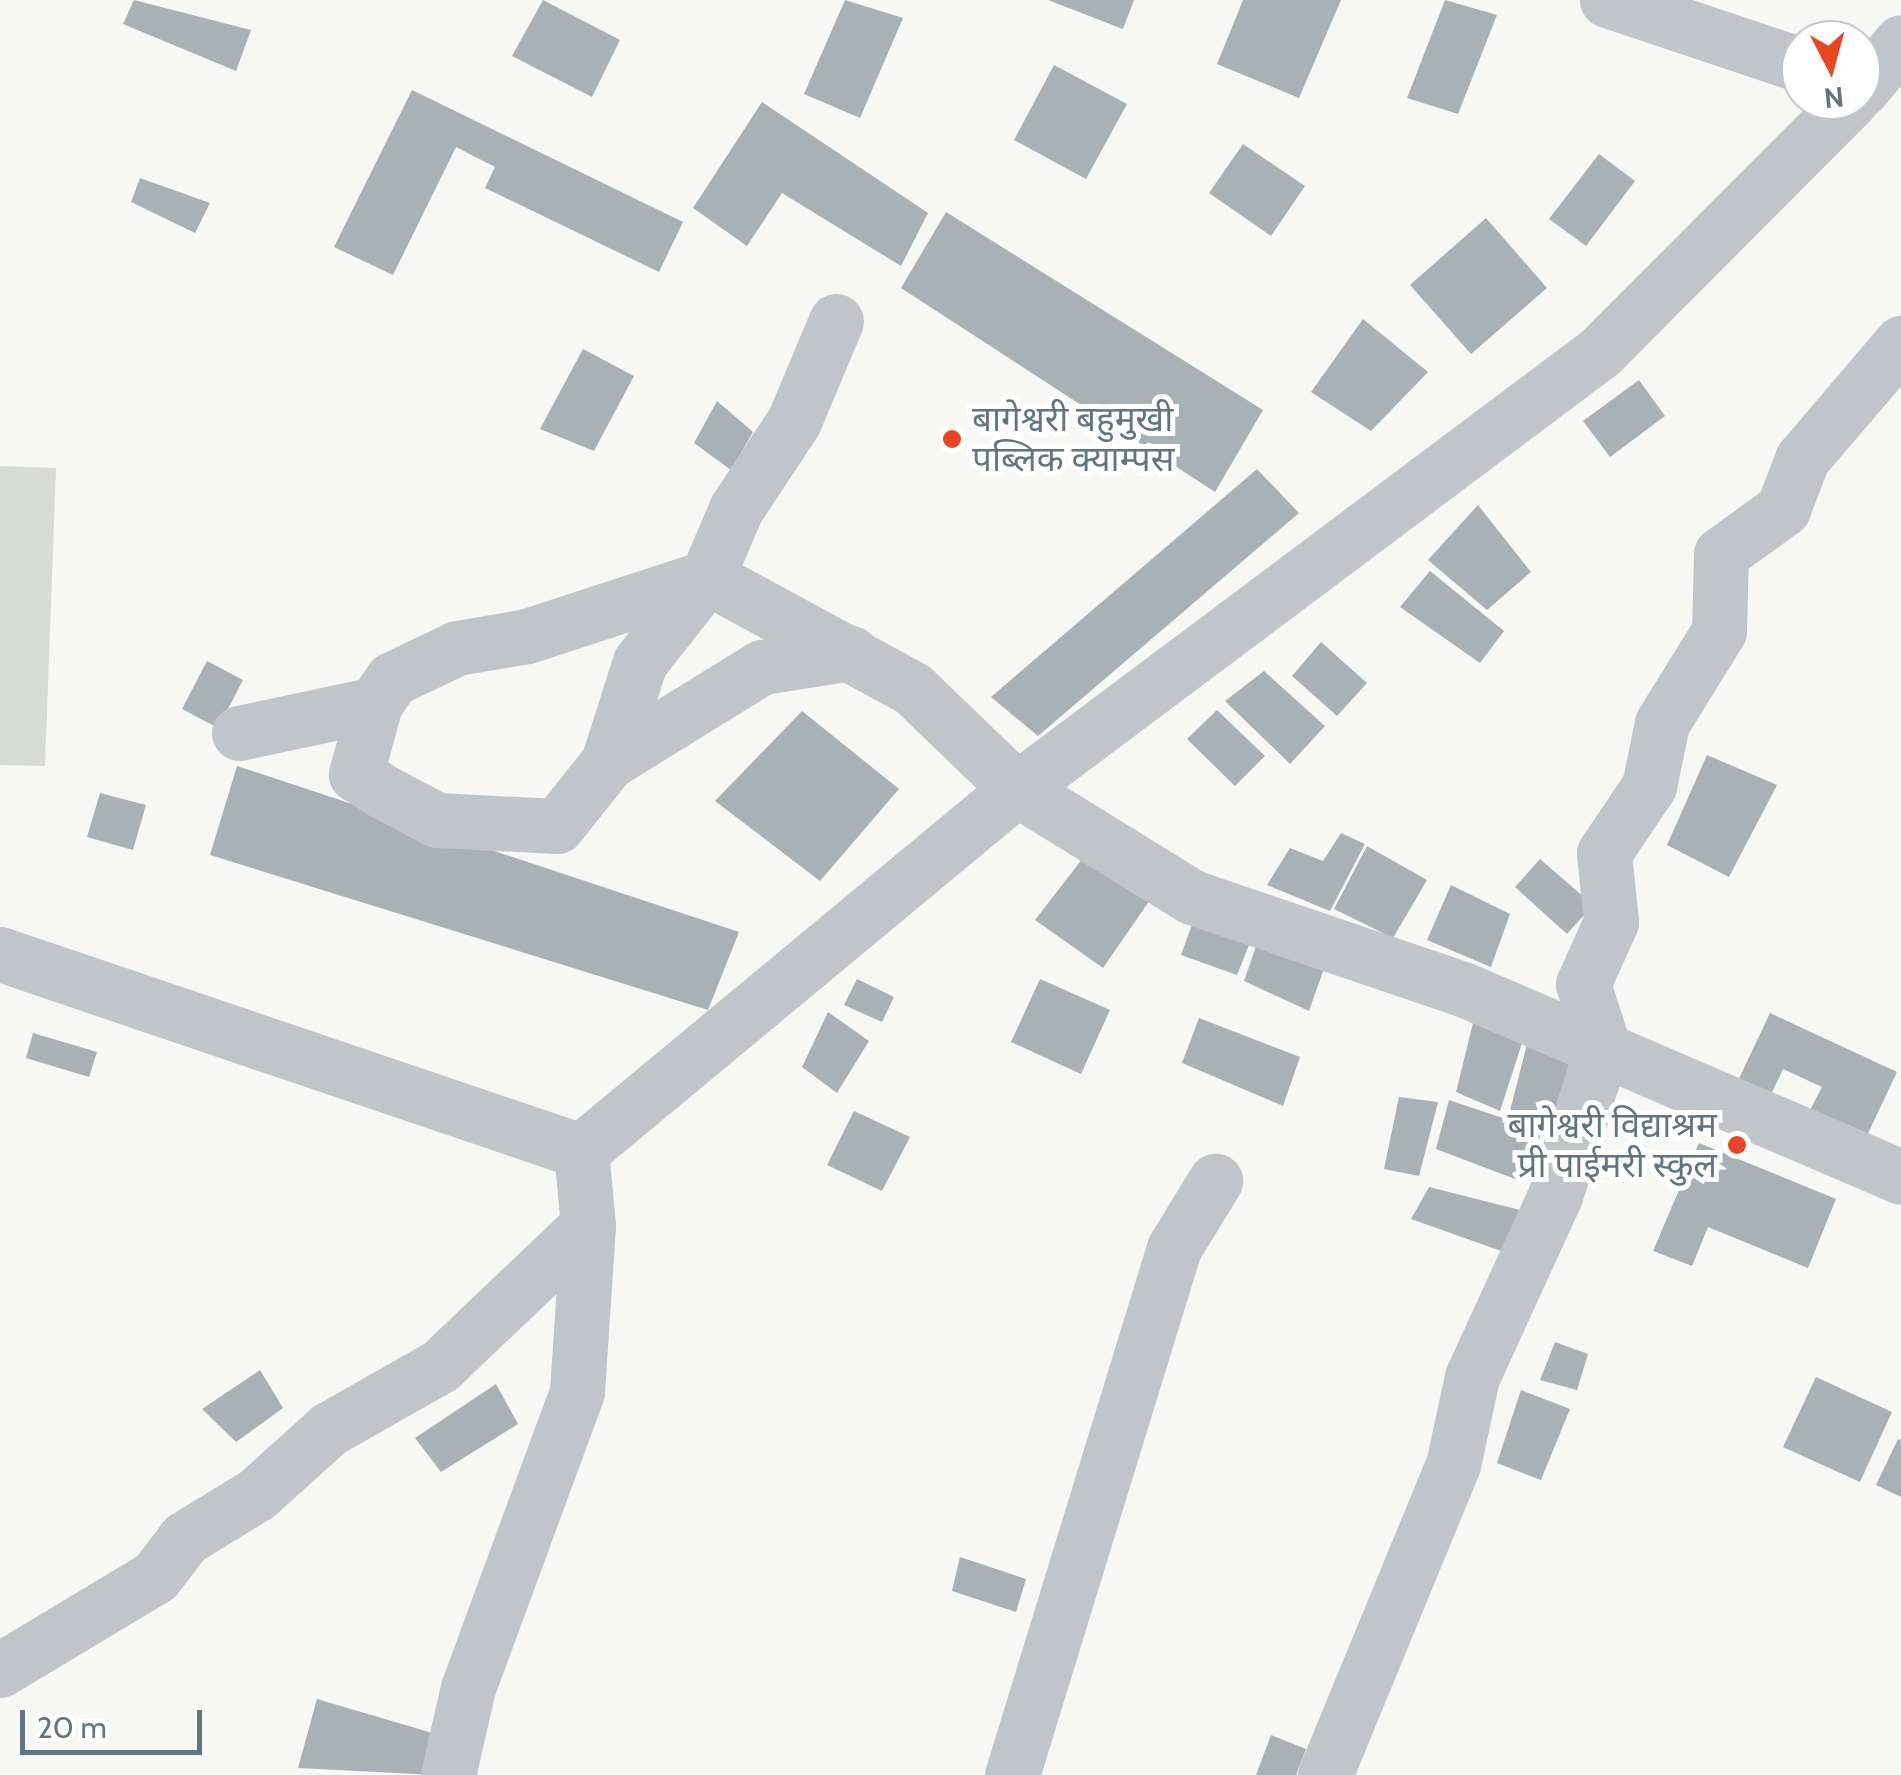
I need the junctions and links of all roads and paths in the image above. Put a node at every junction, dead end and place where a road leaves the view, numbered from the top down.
1 (1607, 0) edge
2 (1901, 42) edge
3 (1781, 58) edge
4 (1881, 65) edge
5 (1829, 120) edge
6 (836, 321) dead end
7 (1901, 343) edge
8 (707, 577) junction
9 (851, 653) junction
10 (375, 704) junction
11 (239, 733) dead end
12 (608, 762) junction
13 (1017, 788) junction
14 (0, 954) edge
15 (1603, 1046) junction
16 (581, 1151) junction
17 (1901, 1177) edge
18 (1215, 1180) dead end
19 (588, 1225) junction
20 (0, 1670) edge
21 (448, 1775) edge
22 (1012, 1775) edge
23 (1325, 1775) edge

1 - 3 street
2 - 4 street
5 - 13 street
6 - 8 street
7 - 15 street
8 - 9 street
8 - 10 street
8 - 12 street
9 - 12 street
9 - 13 street
10 - 11 street
10 - 12 street
13 - 15 street
13 - 16 street
14 - 16 street
15 - 17 street
15 - 23 street
16 - 19 street
18 - 22 street
19 - 20 street
19 - 21 street

